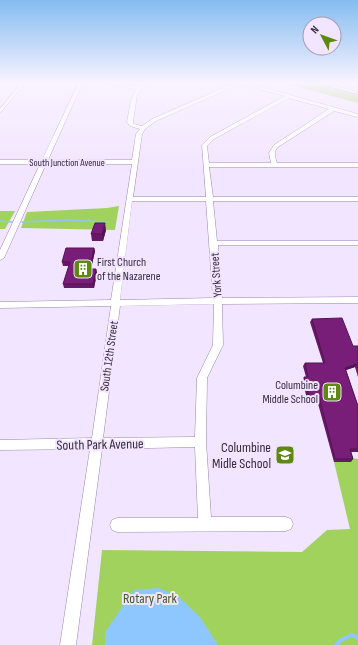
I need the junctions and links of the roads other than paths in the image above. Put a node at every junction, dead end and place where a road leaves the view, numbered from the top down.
1 (67, 112) edge
2 (132, 112) edge
3 (172, 112) edge
4 (260, 112) edge
5 (328, 112) edge
6 (344, 112) edge
7 (358, 116) edge
8 (143, 128) junction
9 (0, 162) edge
10 (43, 162) junction
11 (134, 162) junction
12 (206, 165) junction
13 (275, 165) junction
14 (358, 165) edge
15 (130, 199) junction
16 (209, 199) junction
17 (358, 199) edge
18 (214, 243) junction
19 (358, 243) edge
20 (0, 258) edge
21 (358, 300) edge
22 (218, 301) junction
23 (115, 303) junction
24 (0, 305) edge
25 (200, 442) junction
26 (97, 444) junction
27 (0, 445) edge
28 (205, 524) junction
29 (286, 524) dead end
30 (117, 525) dead end
31 (68, 645) edge

1 - 10 street
2 - 8 street
3 - 8 street
4 - 12 street, York Street
5 - 13 street
6 - 7 street
8 - 11 street, South 12th Street
9 - 10 street, South Junction Avenue
10 - 11 street, South Junction Avenue
10 - 20 street
11 - 15 street, South 12th Street
12 - 13 street
12 - 16 street, York Street
13 - 14 street
15 - 16 street
15 - 23 street, South 12th Street
16 - 17 street
16 - 18 street, York Street
18 - 19 street
18 - 22 street, York Street
21 - 22 street
22 - 23 street
22 - 25 street, York Street
23 - 24 street
23 - 26 street, South 12th Street
25 - 26 street, South Park Avenue
25 - 28 street, York Street
26 - 27 street, South Park Avenue
26 - 31 street, South 12th Street
28 - 29 street
28 - 30 street

